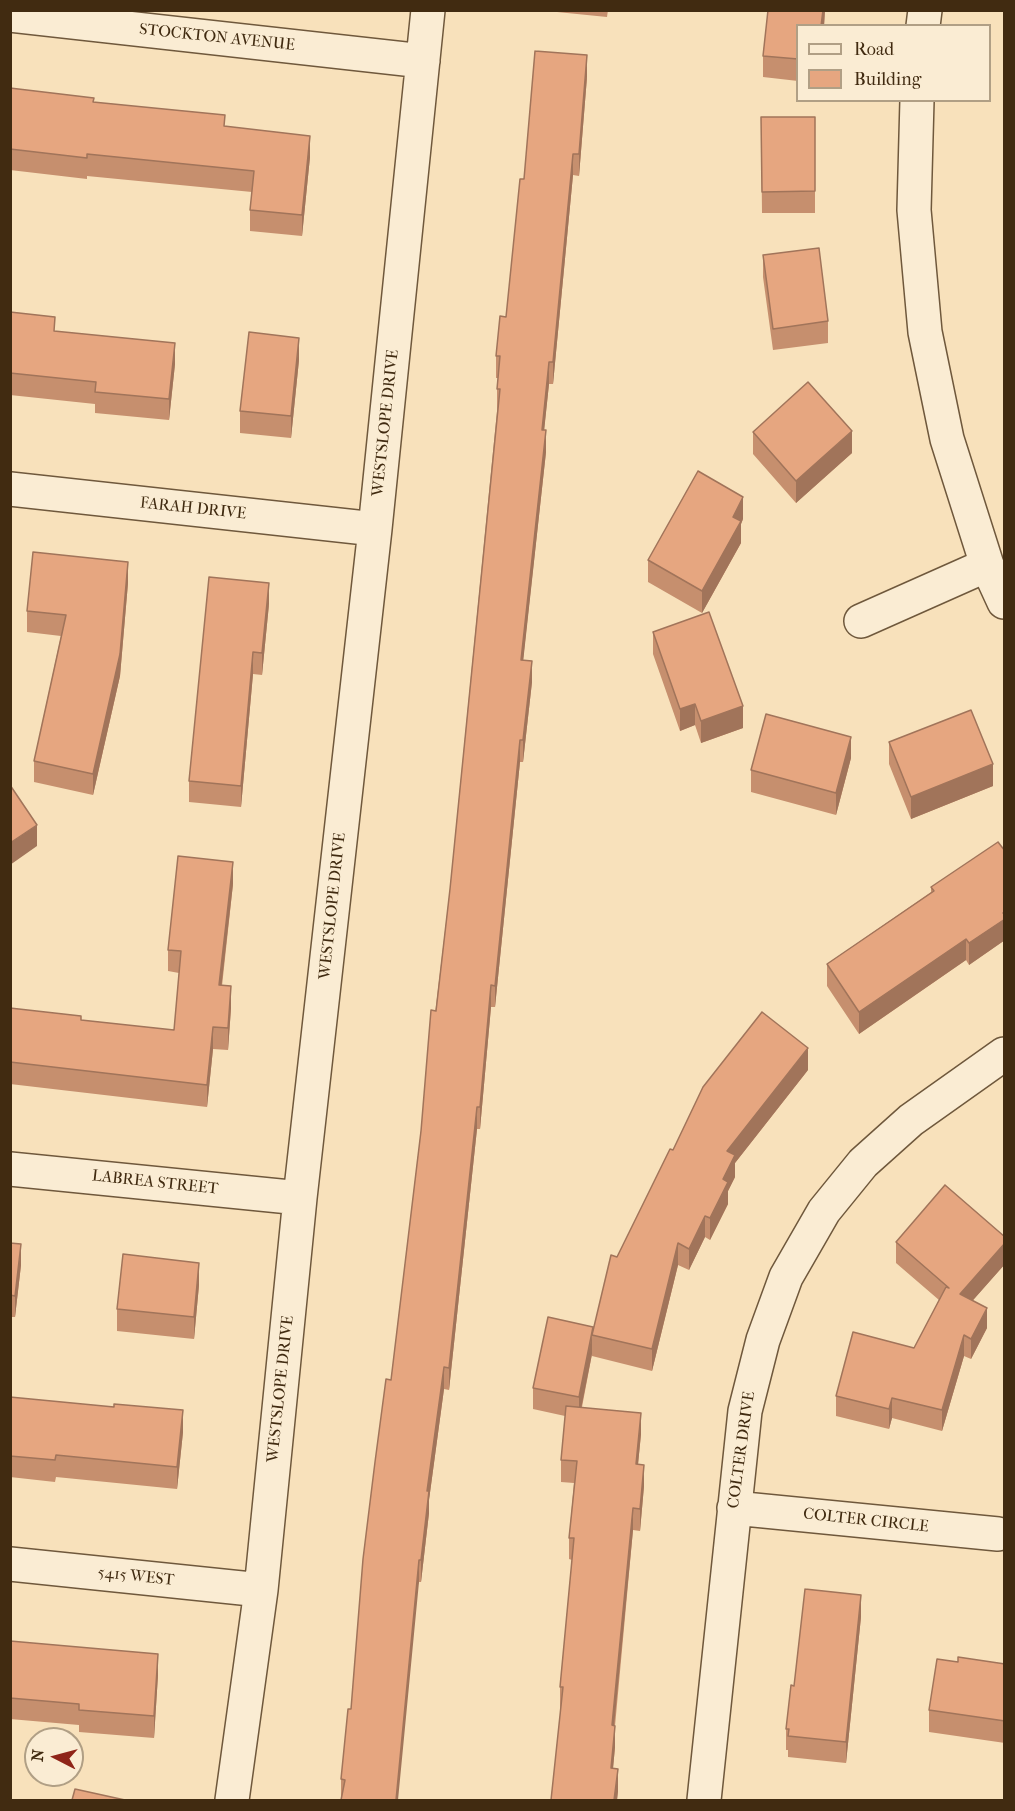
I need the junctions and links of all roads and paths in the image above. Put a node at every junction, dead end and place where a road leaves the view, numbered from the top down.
1 (428, 10) edge
2 (10, 15) edge
3 (423, 61) junction
4 (917, 102) edge
5 (10, 489) edge
6 (375, 529) junction
7 (987, 565) junction
8 (1005, 602) edge
9 (861, 621) dead end
10 (1005, 1054) edge
11 (10, 1169) edge
12 (300, 1198) junction
13 (734, 1508) junction
14 (998, 1533) dead end
15 (10, 1564) edge
16 (261, 1590) junction
17 (232, 1800) edge
18 (704, 1800) edge

1 - 3 street, WESTSLOPE DRIVE
2 - 3 street, STOCKTON AVENUE
3 - 6 street, WESTSLOPE DRIVE
4 - 7 street
5 - 6 street, FARAH DRIVE
6 - 12 street, WESTSLOPE DRIVE
7 - 8 street
7 - 9 street
10 - 13 street, COLTER DRIVE
11 - 12 street, LABREA STREET
12 - 16 street, WESTSLOPE DRIVE
13 - 14 street, COLTER CIRCLE
13 - 18 street, COLTER DRIVE
15 - 16 street, 5415 WEST
16 - 17 street, WESTSLOPE DRIVE

